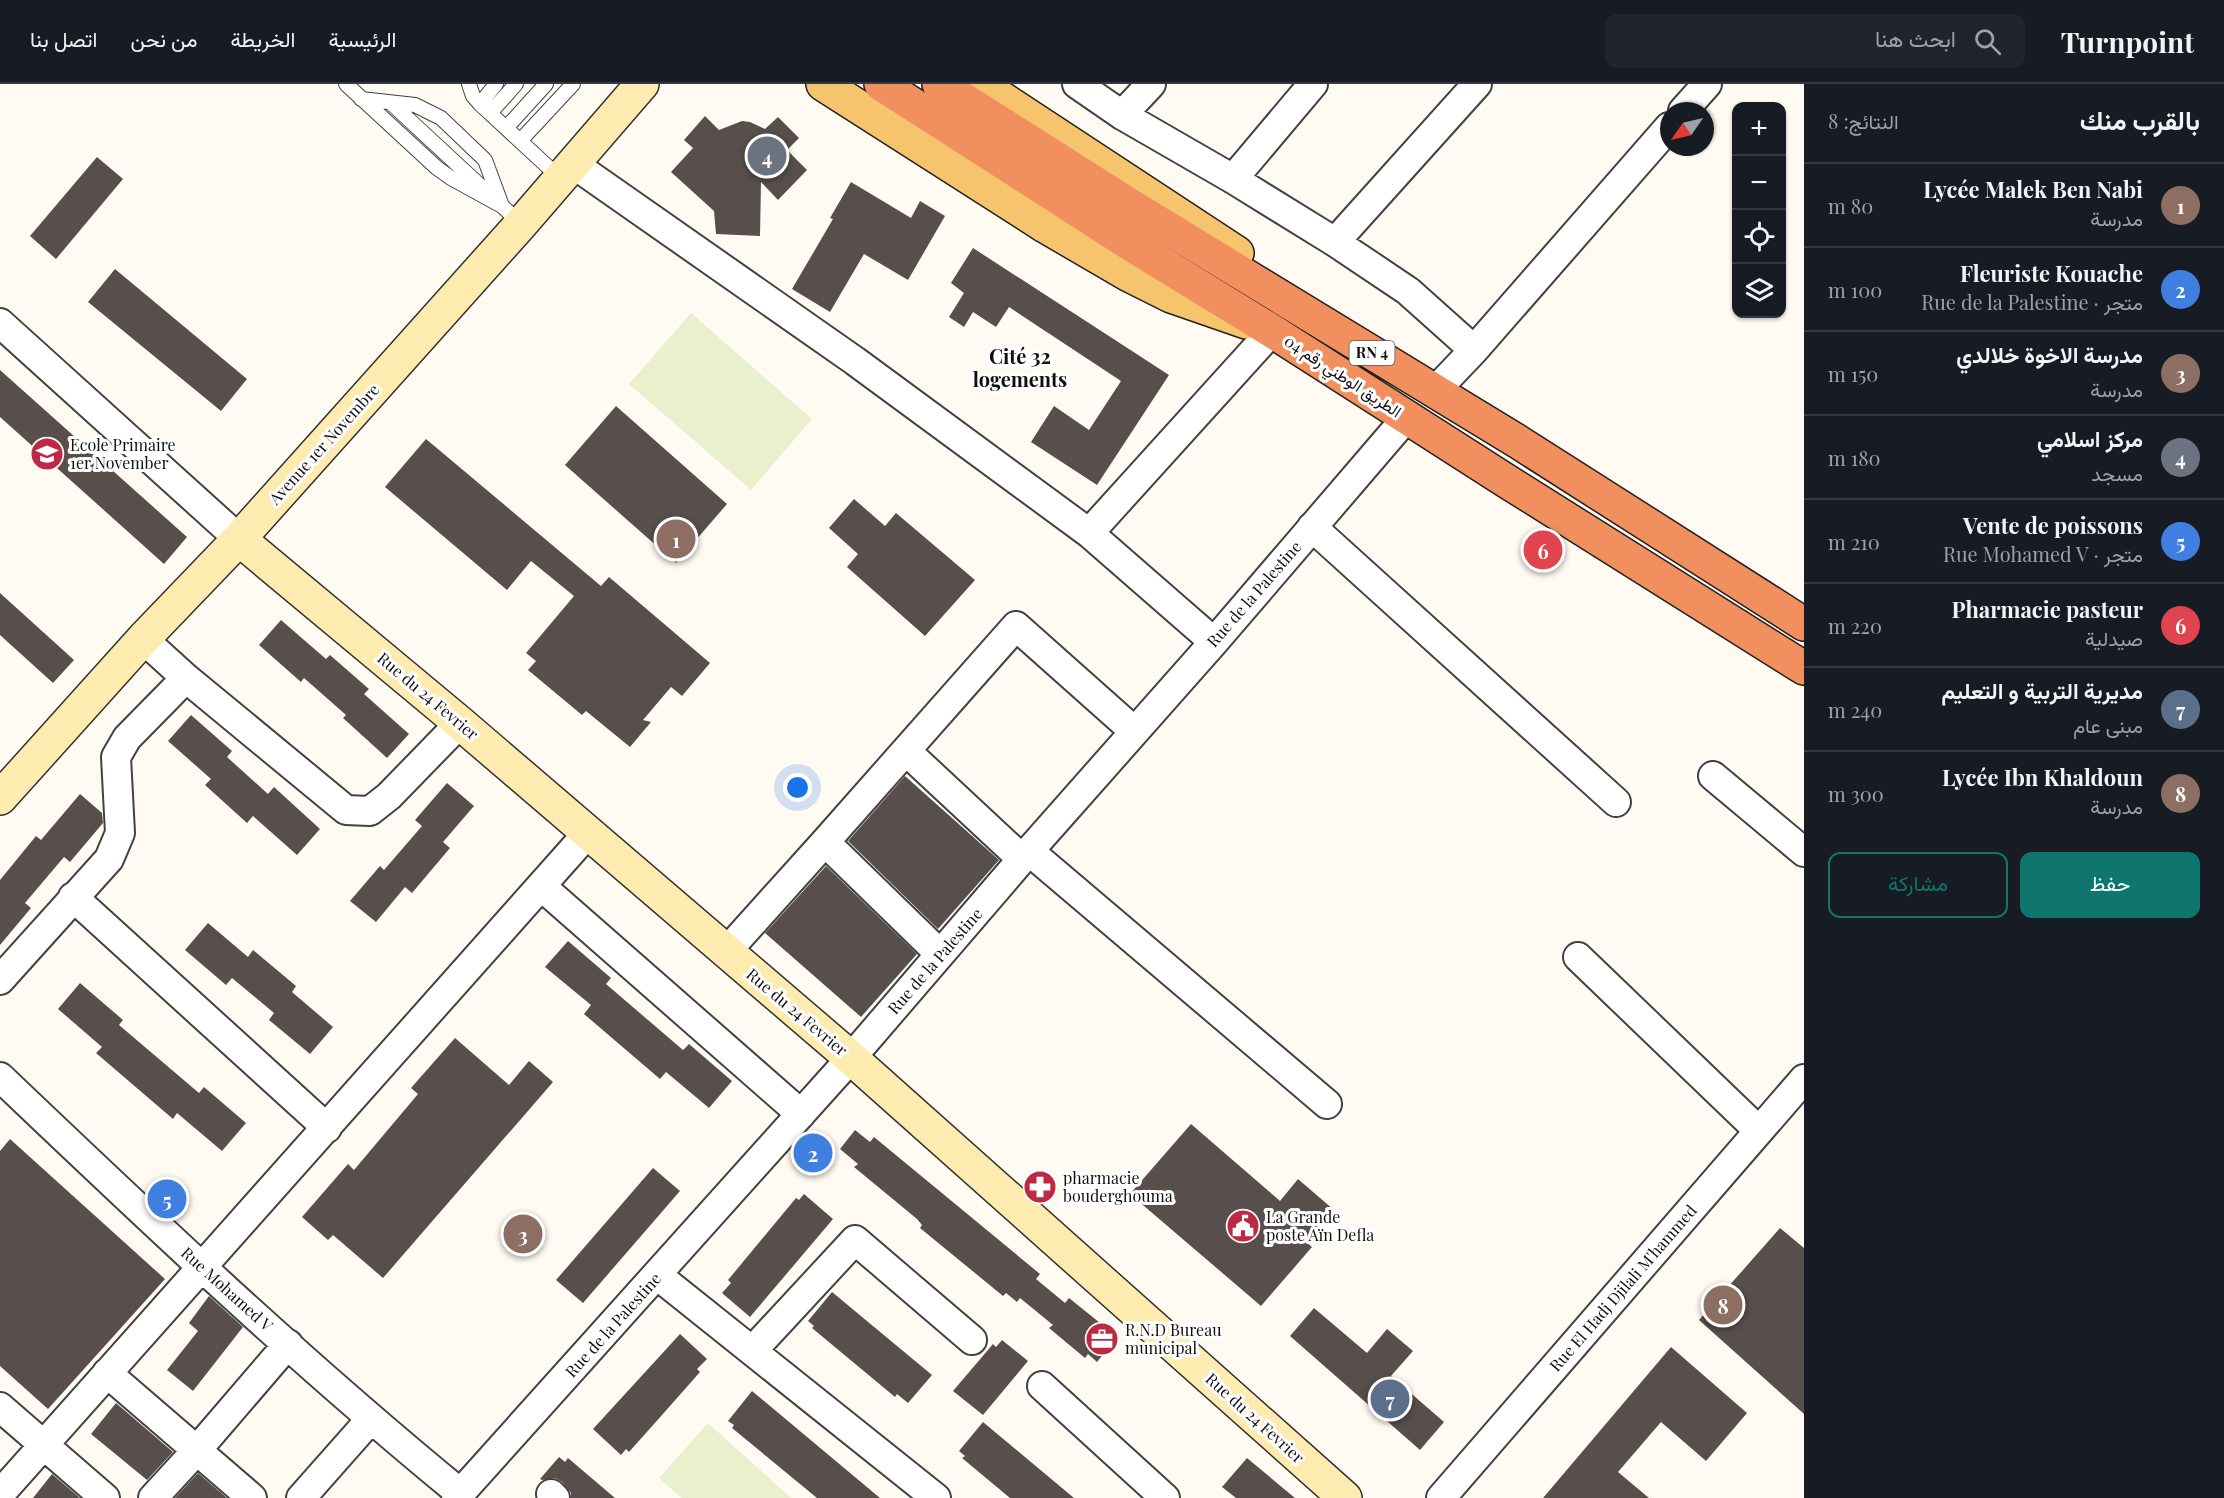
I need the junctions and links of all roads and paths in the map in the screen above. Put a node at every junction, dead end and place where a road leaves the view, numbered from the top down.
1 (346, 84) edge
2 (469, 84) edge
3 (496, 84) edge
4 (516, 84) edge
5 (546, 84) edge
6 (573, 84) edge
7 (642, 84) edge
8 (823, 84) edge
9 (881, 84) edge
10 (939, 84) edge
11 (980, 84) edge
12 (1077, 84) edge
13 (1151, 84) edge
14 (1313, 84) edge
15 (1477, 84) edge
16 (361, 99) junction
17 (391, 103) junction
18 (485, 108) junction
19 (1122, 115) junction
20 (506, 128) junction
21 (1660, 137) edge
22 (520, 141) junction
23 (566, 171) junction
24 (1233, 179) junction
25 (512, 215) junction
26 (1335, 242) junction
27 (0, 323) edge
28 (1332, 328) junction
29 (1272, 331) junction
30 (1474, 350) junction
31 (1434, 392) junction
32 (1407, 417) junction
33 (1312, 527) junction
34 (1089, 533) junction
35 (239, 538) junction
36 (1804, 624) edge
37 (143, 639) junction
38 (1214, 642) junction
39 (1804, 668) edge
40 (186, 678) junction
41 (460, 723) junction
42 (1134, 730) junction
43 (906, 752) junction
44 (1713, 776) dead end
45 (0, 798) edge
46 (1616, 801) dead end
47 (587, 834) junction
48 (825, 842) junction
49 (1804, 852) edge
50 (1025, 855) junction
51 (541, 886) junction
52 (73, 897) junction
53 (726, 951) junction
54 (940, 954) junction
55 (1578, 957) dead end
56 (0, 980) edge
57 (851, 1058) junction
58 (0, 1077) edge
59 (1804, 1079) edge
60 (1327, 1104) dead end
61 (801, 1114) junction
62 (327, 1128) junction
63 (1759, 1131) junction
64 (202, 1269) junction
65 (657, 1275) junction
66 (972, 1340) dead end
67 (288, 1344) junction
68 (753, 1350) junction
69 (107, 1373) junction
70 (1042, 1386) dead end
71 (0, 1407) edge
72 (370, 1420) junction
73 (44, 1444) junction
74 (197, 1450) junction
75 (0, 1494) edge
76 (458, 1496) edge
77 (105, 1498) edge
78 (153, 1498) edge
79 (252, 1498) edge
80 (301, 1498) edge
81 (936, 1498) edge
82 (1165, 1498) edge
83 (1345, 1498) edge
84 (1442, 1498) edge

1 - 16 lane
2 - 18 lane
3 - 18 lane
4 - 18 lane
5 - 20 lane
6 - 22 lane
7 - 23 street, Avenue 1er Novembre
8 - 29 main road, RN 4
9 - 29 highway, الطريق الوطني رقم 04 / RN 4
10 - 28 highway, الطريق الوطني رقم 04 / RN 4
11 - 28 main road, RN 4
12 - 19 street
13 - 19 street
14 - 24 street
15 - 26 street
16 - 17 lane
16 - 25 lane
17 - 25 lane
17 - 25 lane
18 - 20 lane
19 - 24 street
20 - 22 lane
21 - 30 street
22 - 23 lane
23 - 25 street, Avenue 1er Novembre
23 - 34 street
24 - 26 street
25 - 35 street, Avenue 1er Novembre
26 - 30 street
27 - 35 street
28 - 31 highway, الطريق الوطني رقم 04 / RN 4
29 - 32 highway, الطريق الوطني رقم 04 / RN 4
29 - 34 street
30 - 31 street
31 - 36 highway, الطريق الوطني رقم 04 / RN 4
32 - 33 street, Rue de la Palestine
32 - 39 highway, الطريق الوطني رقم 04 / RN 4
33 - 38 street, Rue de la Palestine
33 - 46 street
34 - 38 street
35 - 37 street, Avenue 1er Novembre
35 - 41 street, Rue du 24 Fevrier
37 - 40 street
37 - 45 street, Avenue 1er Novembre
38 - 42 street, Rue de la Palestine
40 - 41 street
40 - 52 street
41 - 47 street, Rue du 24 Fevrier
42 - 43 street
42 - 50 street, Rue de la Palestine
43 - 48 street
43 - 50 street
44 - 49 street
47 - 51 street
47 - 53 street, Rue du 24 Fevrier
48 - 53 street
48 - 54 street
50 - 54 street, Rue de la Palestine
50 - 60 street
51 - 61 street
51 - 62 street
52 - 56 street
52 - 62 street
53 - 57 street, Rue du 24 Fevrier
54 - 57 street, Rue de la Palestine
55 - 63 street
57 - 61 street, Rue de la Palestine
57 - 83 street, Rue du 24 Fevrier
58 - 64 street, Rue Mohamed V
59 - 63 street, Rue El Hadj Djilali M'hammed
61 - 65 street, Rue de la Palestine
62 - 64 street
63 - 84 street, Rue El Hadj Djilali M'hammed
64 - 67 street, Rue Mohamed V
64 - 69 street
65 - 68 street
65 - 76 street, Rue de la Palestine
66 - 68 street
67 - 72 street, Rue Mohamed V
67 - 74 street
68 - 81 street
69 - 73 street
69 - 74 street
70 - 82 street
71 - 73 street
72 - 76 street, Rue Mohamed V
72 - 80 street
73 - 75 street
73 - 77 street
74 - 78 street
74 - 79 street

